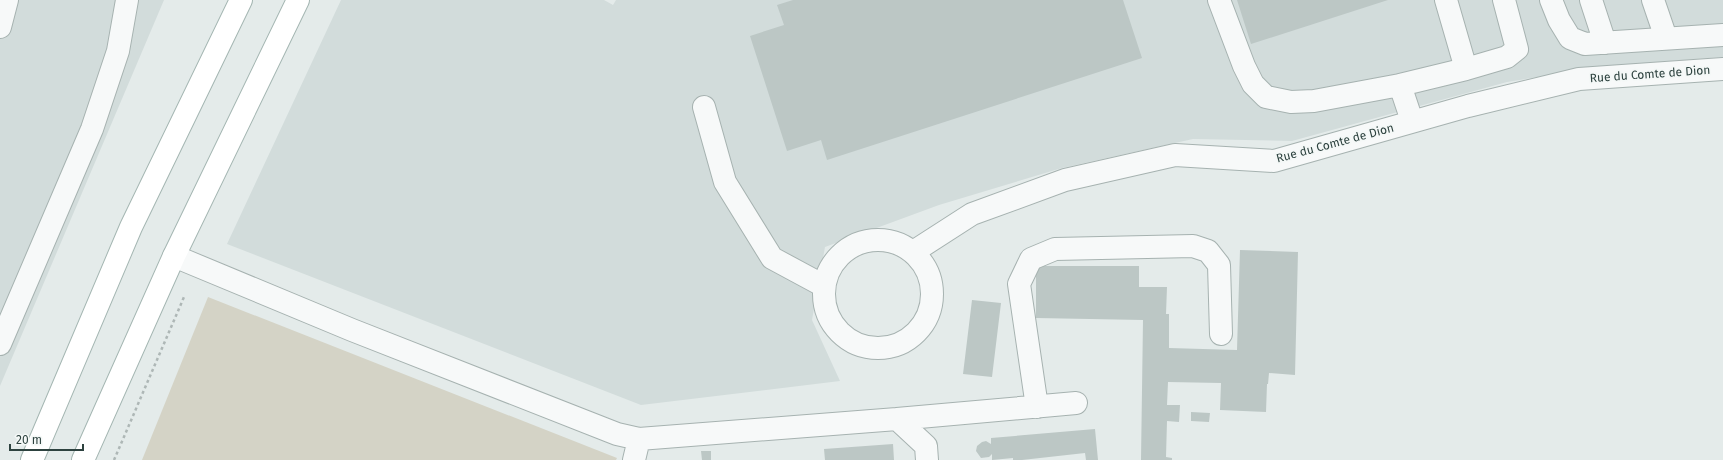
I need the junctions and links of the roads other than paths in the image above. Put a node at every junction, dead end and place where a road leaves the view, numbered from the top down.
1 (7, 0) edge
2 (127, 0) edge
3 (241, 0) edge
4 (298, 0) edge
5 (1219, 0) edge
6 (1446, 0) edge
7 (1504, 0) edge
8 (1552, 0) edge
9 (1591, 0) edge
10 (1653, 0) edge
11 (0, 27) edge
12 (1723, 35) edge
13 (1666, 38) junction
14 (1605, 43) junction
15 (1466, 69) junction
16 (1723, 69) edge
17 (1400, 84) junction
18 (704, 107) dead end
19 (1412, 121) junction
20 (913, 252) junction
21 (174, 256) junction
22 (824, 286) junction
23 (1221, 334) dead end
24 (0, 344) edge
25 (1076, 403) dead end
26 (1037, 407) junction
27 (897, 419) junction
28 (639, 439) junction
29 (32, 460) edge
30 (83, 460) edge
31 (634, 460) edge
32 (927, 460) edge

1 - 11 lane
2 - 24 lane
3 - 29 main road
4 - 21 main road
5 - 17 lane
6 - 15 lane
7 - 15 lane
8 - 14 lane
9 - 14 lane
10 - 13 lane
12 - 13 lane
13 - 14 lane
15 - 17 lane
16 - 19 lane, Rue du Comte de Dion
17 - 19 lane
18 - 22 lane
19 - 20 lane, Rue du Comte de Dion
20 - 22 lane
20 - 22 lane
21 - 28 lane
21 - 30 main road
23 - 26 lane
25 - 26 lane
26 - 27 lane
27 - 28 lane
27 - 32 lane
28 - 31 lane

